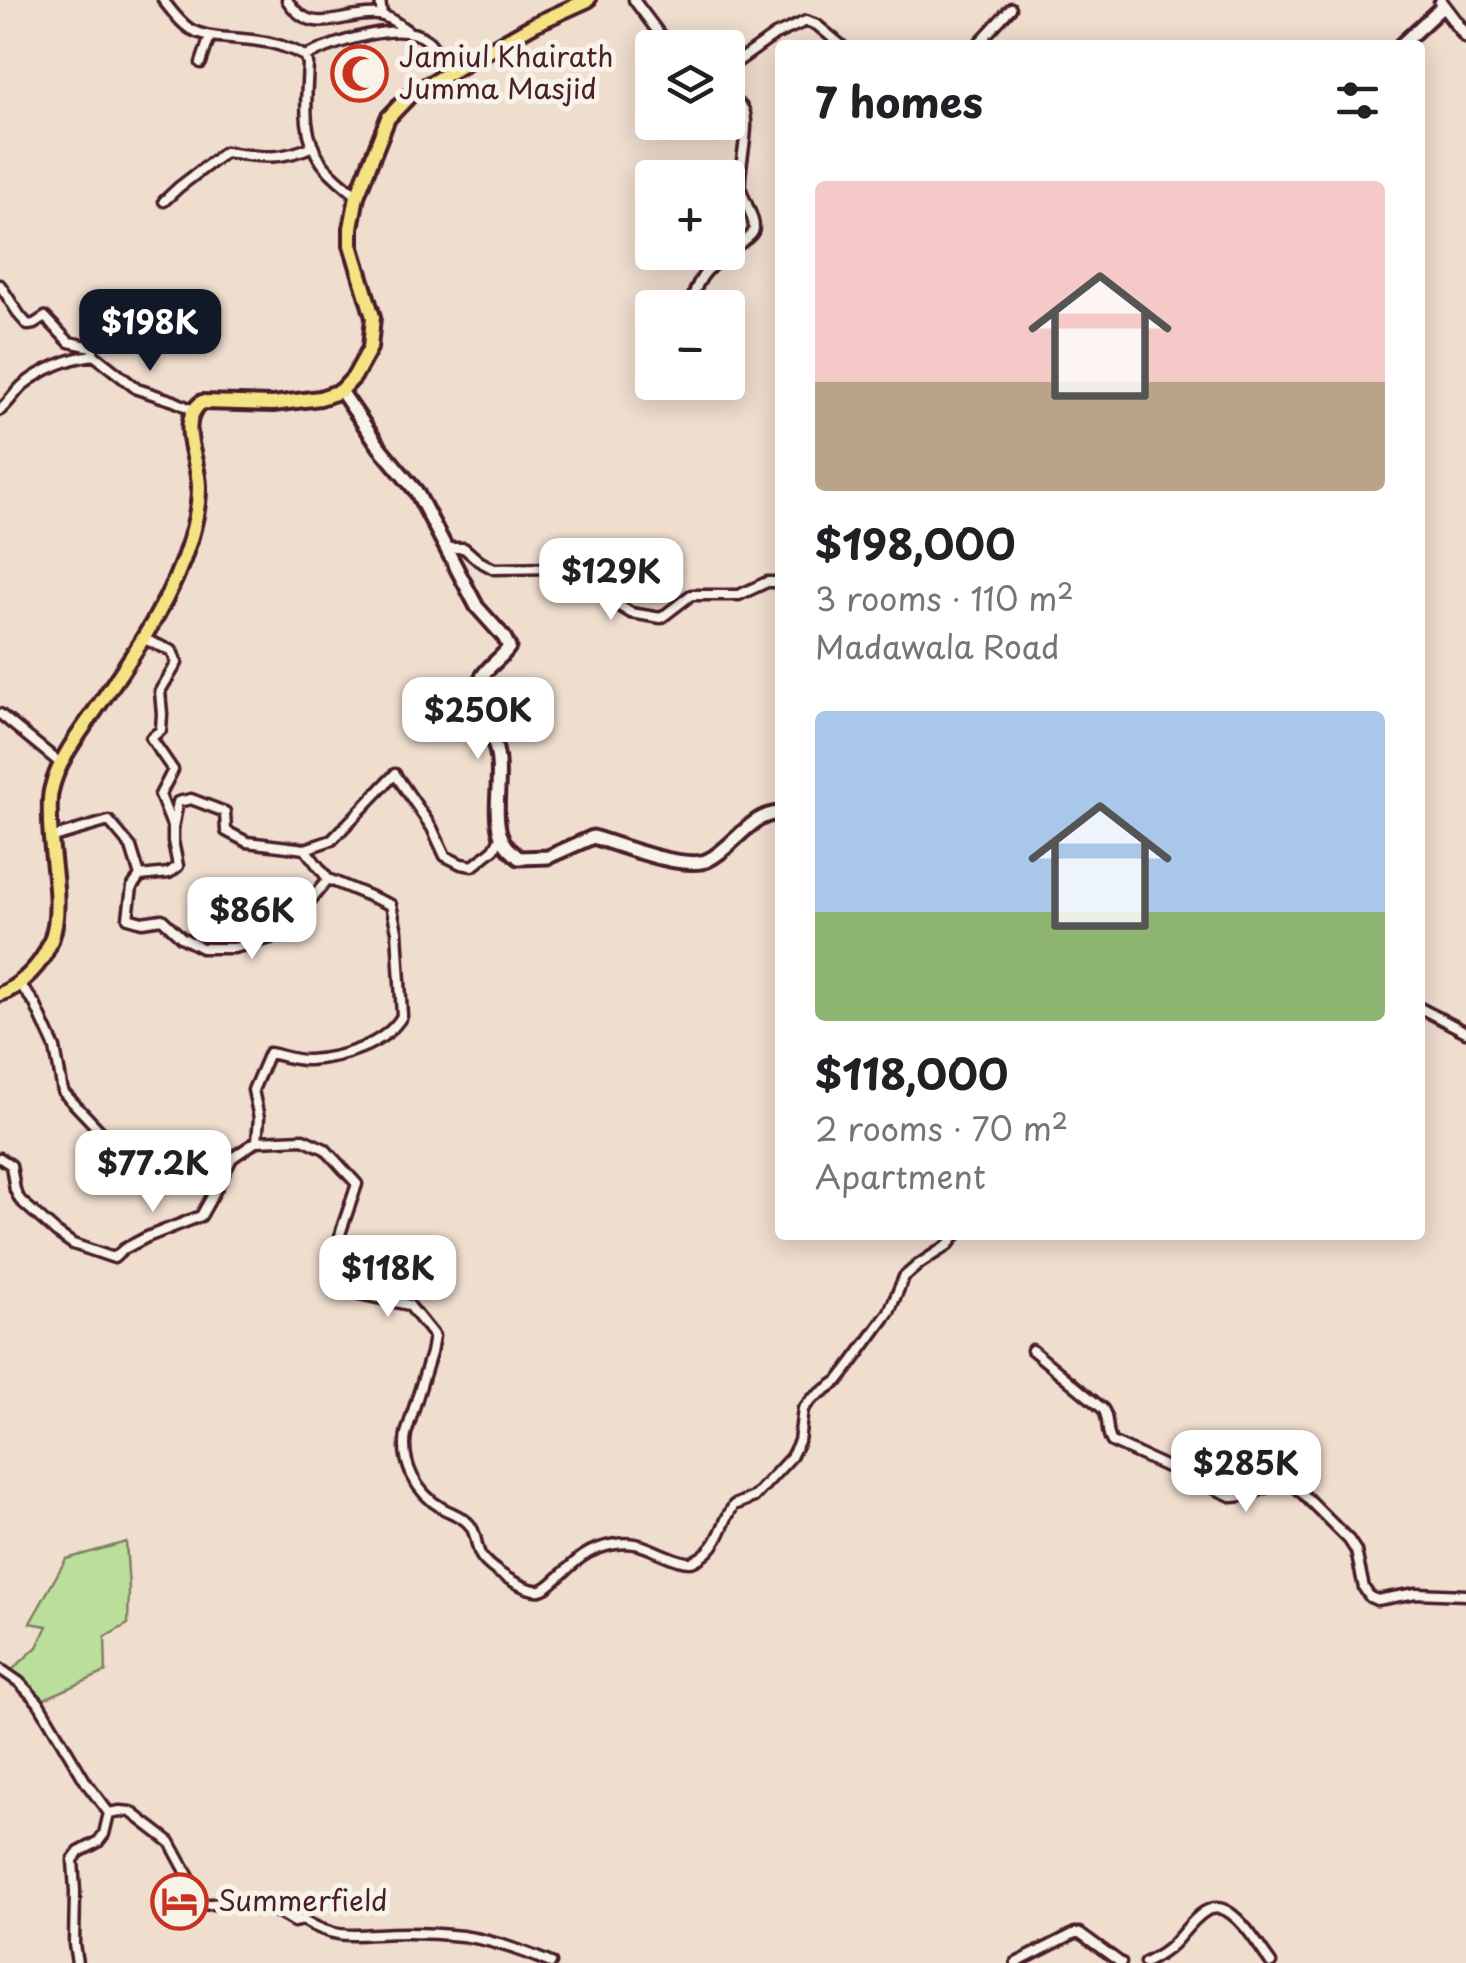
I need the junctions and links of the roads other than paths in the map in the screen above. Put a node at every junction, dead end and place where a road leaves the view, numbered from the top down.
1 (162, 0) edge
2 (287, 0) edge
3 (380, 0) edge
4 (588, 0) edge
5 (634, 0) edge
6 (1441, 3) edge
7 (1012, 8) dead end
8 (382, 15) junction
9 (656, 30) edge
10 (412, 33) junction
11 (210, 36) junction
12 (1466, 36) edge
13 (835, 40) edge
14 (982, 40) edge
15 (1406, 40) edge
16 (305, 56) junction
17 (745, 57) edge
18 (200, 63) dead end
19 (449, 73) junction
20 (313, 146) junction
21 (357, 196) junction
22 (164, 202) dead end
23 (745, 202) edge
24 (745, 239) edge
25 (709, 270) edge
26 (0, 285) edge
27 (693, 290) edge
28 (94, 355) junction
29 (341, 391) junction
30 (0, 410) edge
31 (193, 410) junction
32 (446, 548) junction
33 (775, 582) edge
34 (144, 639) junction
35 (0, 714) edge
36 (60, 763) junction
37 (775, 812) edge
38 (173, 828) junction
39 (501, 836) junction
40 (50, 838) junction
41 (305, 849) junction
42 (140, 876) junction
43 (328, 879) junction
44 (19, 983) junction
45 (0, 994) edge
46 (1425, 1011) edge
47 (1466, 1032) edge
48 (257, 1141) junction
49 (0, 1158) edge
50 (215, 1191) junction
51 (952, 1240) edge
52 (1032, 1350) dead end
53 (1466, 1595) edge
54 (0, 1669) edge
55 (109, 1813) junction
56 (77, 1963) edge
57 (551, 1963) edge
58 (1016, 1963) edge
59 (1121, 1963) edge
60 (1145, 1963) edge
61 (1271, 1963) edge

1 - 11 street
2 - 8 street
3 - 8 street
4 - 19 main road
5 - 9 street
6 - 12 street
6 - 15 street
7 - 14 street
8 - 10 street
10 - 16 street
10 - 19 street
11 - 16 street
11 - 18 street
13 - 17 street
16 - 20 street
19 - 21 main road
20 - 21 street
20 - 22 street
21 - 29 main road
23 - 24 street
25 - 27 street
26 - 28 street
28 - 30 street
28 - 31 street
29 - 31 main road
29 - 32 street
31 - 34 main road
32 - 33 street
32 - 39 street
34 - 36 main road
34 - 38 street
35 - 36 street
36 - 40 main road
37 - 39 street
38 - 41 street
38 - 42 street
39 - 41 street
40 - 42 street
40 - 44 main road
41 - 43 street
42 - 43 street
43 - 48 street
44 - 45 main road
44 - 50 street
46 - 47 street
48 - 50 street
48 - 51 street
49 - 50 street
52 - 53 street
54 - 55 street
55 - 56 street
55 - 57 street
58 - 59 street
60 - 61 street

